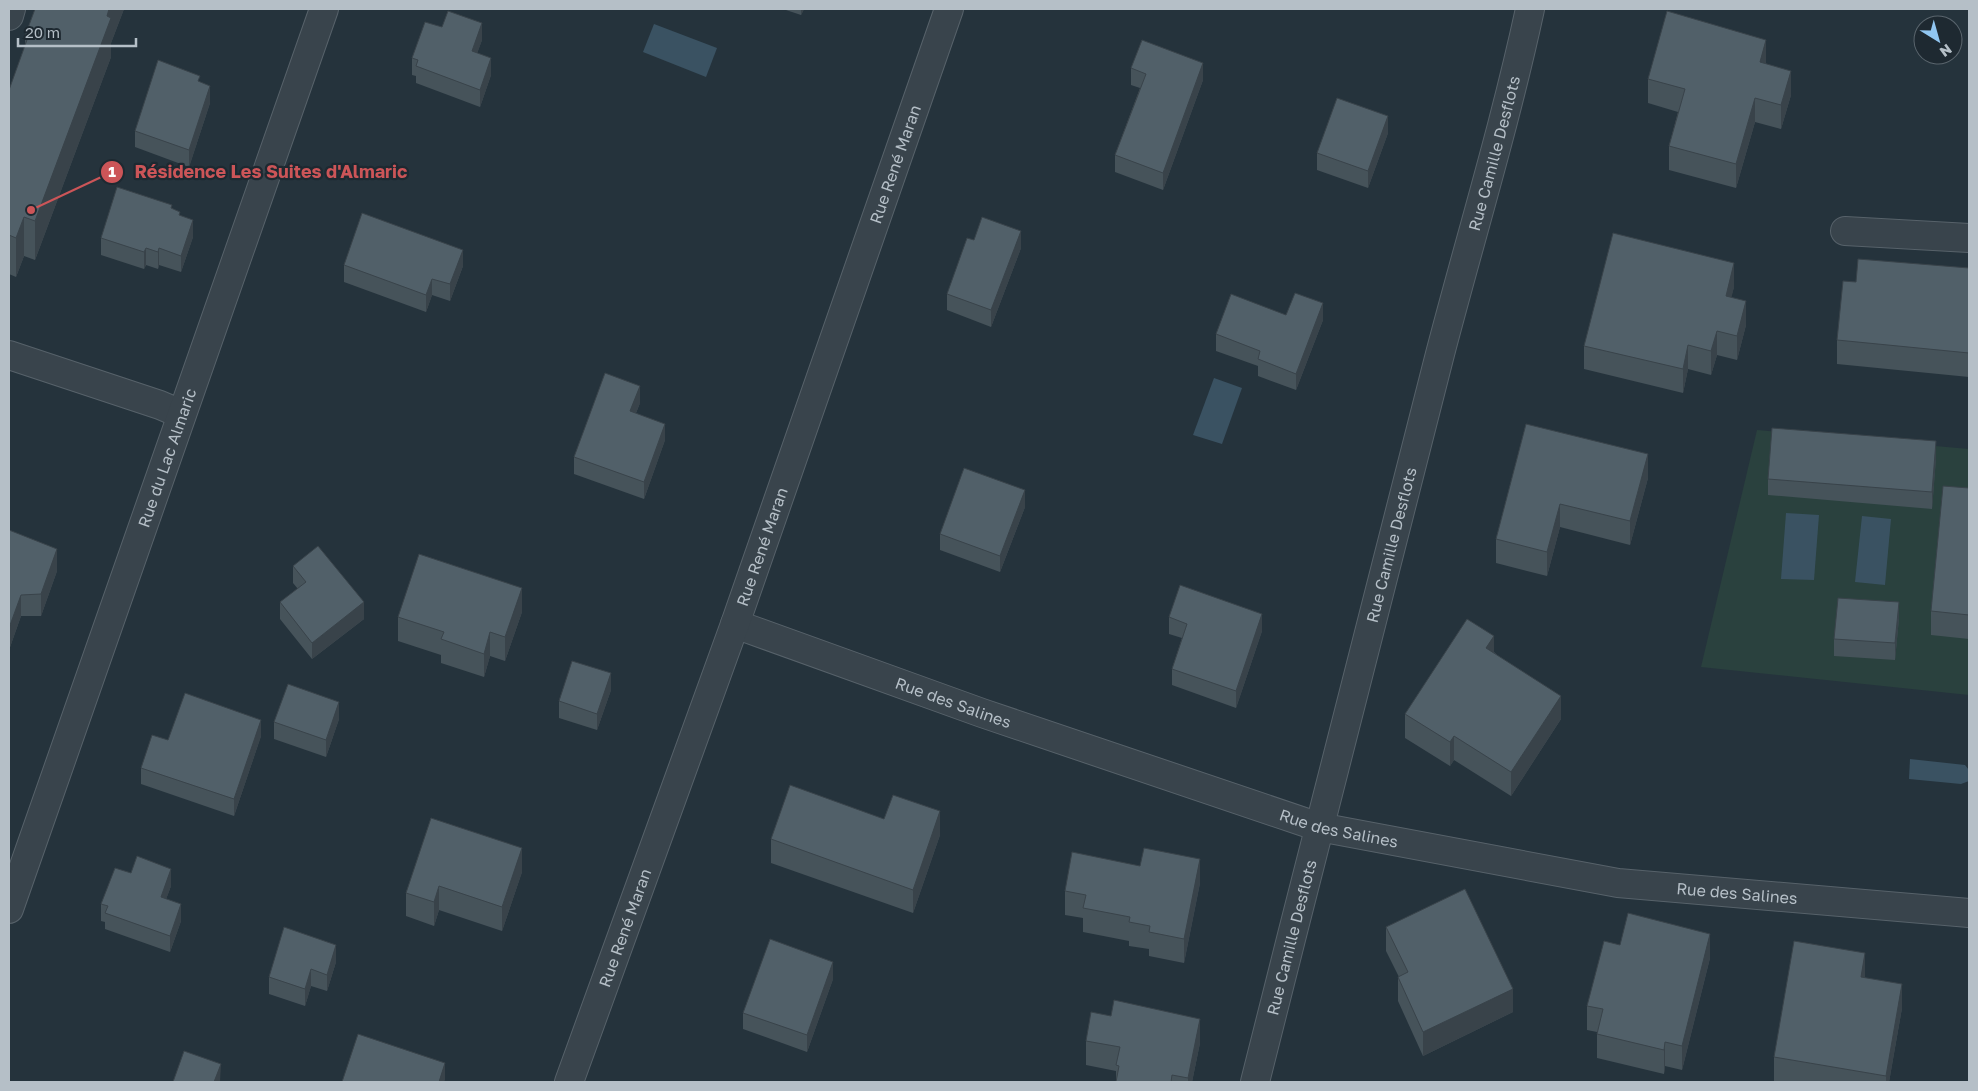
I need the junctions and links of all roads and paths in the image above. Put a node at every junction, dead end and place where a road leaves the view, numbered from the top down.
1 (11, 9) edge
2 (324, 9) edge
3 (949, 9) edge
4 (1530, 9) edge
5 (9, 16) edge
6 (1845, 231) dead end
7 (1969, 238) edge
8 (9, 355) edge
9 (181, 414) junction
10 (735, 624) junction
11 (1319, 827) junction
12 (9, 909) edge
13 (1969, 914) edge
14 (568, 1082) edge
15 (1255, 1082) edge

1 - 5 street
2 - 9 street, Rue du Lac Almaric
3 - 10 street, Rue René Maran
4 - 11 street, Rue Camille Desflots
6 - 7 street
8 - 9 street
9 - 12 street, Rue du Lac Almaric
10 - 11 street, Rue des Salines
10 - 14 street, Rue René Maran
11 - 13 street, Rue des Salines
11 - 15 street, Rue Camille Desflots

